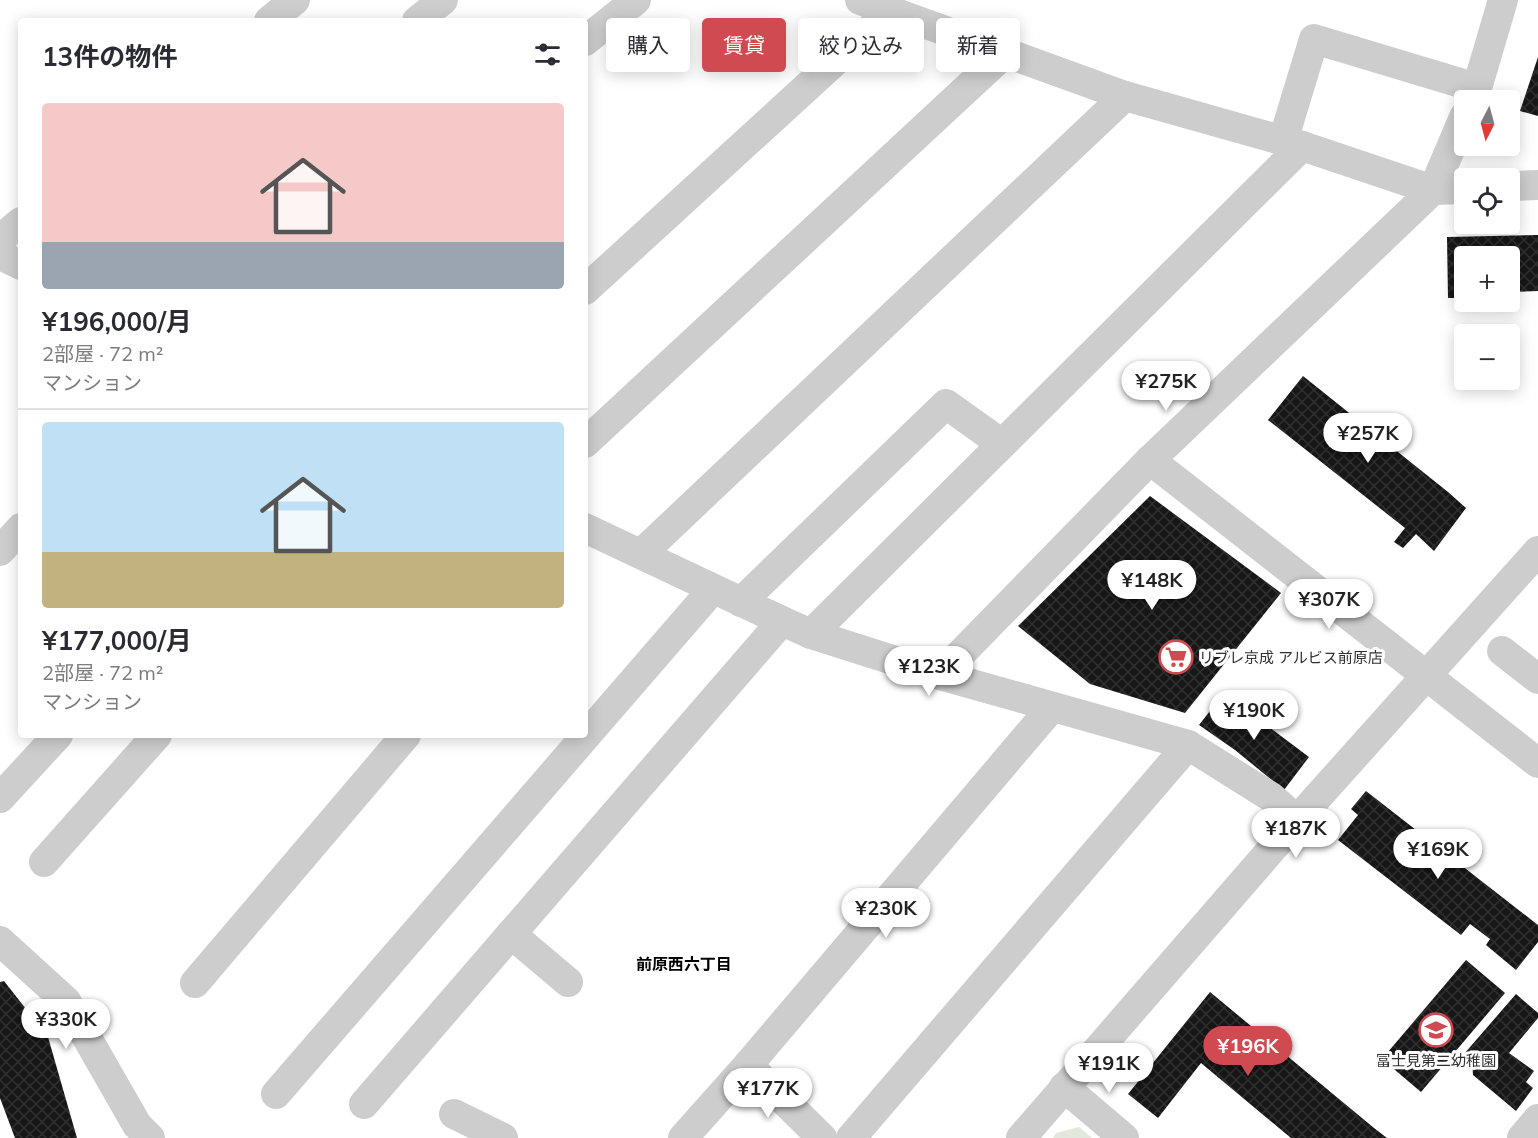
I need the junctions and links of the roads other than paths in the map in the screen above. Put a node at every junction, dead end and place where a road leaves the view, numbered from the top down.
1 (295, 0) edge
2 (443, 0) edge
3 (636, 0) edge
4 (860, 0) edge
5 (1503, 0) edge
6 (890, 11) junction
7 (273, 18) edge
8 (421, 18) edge
9 (936, 28) edge
10 (588, 39) edge
11 (1020, 58) edge
12 (985, 72) edge
13 (1462, 90) edge
14 (1475, 90) edge
15 (1125, 96) junction
16 (1454, 141) edge
17 (1292, 144) junction
18 (1538, 185) edge
19 (1520, 186) edge
20 (1454, 189) edge
21 (1433, 190) junction
22 (18, 224) edge
23 (0, 239) edge
24 (0, 255) edge
25 (18, 264) edge
26 (588, 287) edge
27 (588, 440) edge
28 (1002, 444) junction
29 (1150, 460) junction
30 (588, 529) edge
31 (18, 531) edge
32 (0, 551) edge
33 (1538, 551) edge
34 (641, 554) junction
35 (713, 589) junction
36 (741, 602) junction
37 (782, 621) junction
38 (811, 634) junction
39 (1502, 651) dead end
40 (940, 675) junction
41 (1426, 675) junction
42 (1538, 680) edge
43 (1052, 707) junction
44 (588, 733) edge
45 (55, 738) edge
46 (154, 738) edge
47 (403, 738) edge
48 (584, 738) edge
49 (1188, 745) junction
50 (1538, 763) edge
51 (0, 798) edge
52 (1297, 820) junction
53 (44, 862) dead end
54 (511, 934) junction
55 (0, 941) edge
56 (568, 982) dead end
57 (195, 983) dead end
58 (748, 1065) junction
59 (1064, 1088) junction
60 (276, 1094) dead end
61 (364, 1104) dead end
62 (454, 1114) dead end
63 (1538, 1119) edge
64 (150, 1138) edge
65 (503, 1138) edge
66 (683, 1138) edge
67 (822, 1138) edge
68 (851, 1138) edge
69 (1021, 1138) edge
70 (1124, 1138) edge
71 (1522, 1138) edge

1 - 7 street
2 - 8 street
3 - 10 street
4 - 6 street
5 - 14 street
6 - 9 street
6 - 26 street
11 - 15 street
12 - 27 street
13 - 17 street
15 - 17 street
15 - 34 street
16 - 21 street
17 - 21 street
17 - 28 street
18 - 19 street
20 - 21 street
21 - 29 street
22 - 23 street
24 - 25 street
28 - 36 street
28 - 38 street
29 - 40 street
29 - 41 street
30 - 34 street
31 - 32 street
33 - 41 street
34 - 35 street
35 - 36 street
35 - 44 street
36 - 37 street
37 - 38 street
37 - 54 street
38 - 40 street
39 - 42 street
40 - 43 street
41 - 50 street
41 - 52 street
43 - 49 street
43 - 58 street
45 - 51 street
46 - 53 street
47 - 57 street
48 - 60 street
49 - 52 street
49 - 68 street
52 - 59 street
54 - 56 street
54 - 61 street
55 - 64 street
58 - 66 street
58 - 67 street
59 - 69 street
59 - 70 street
62 - 65 street
63 - 71 street

